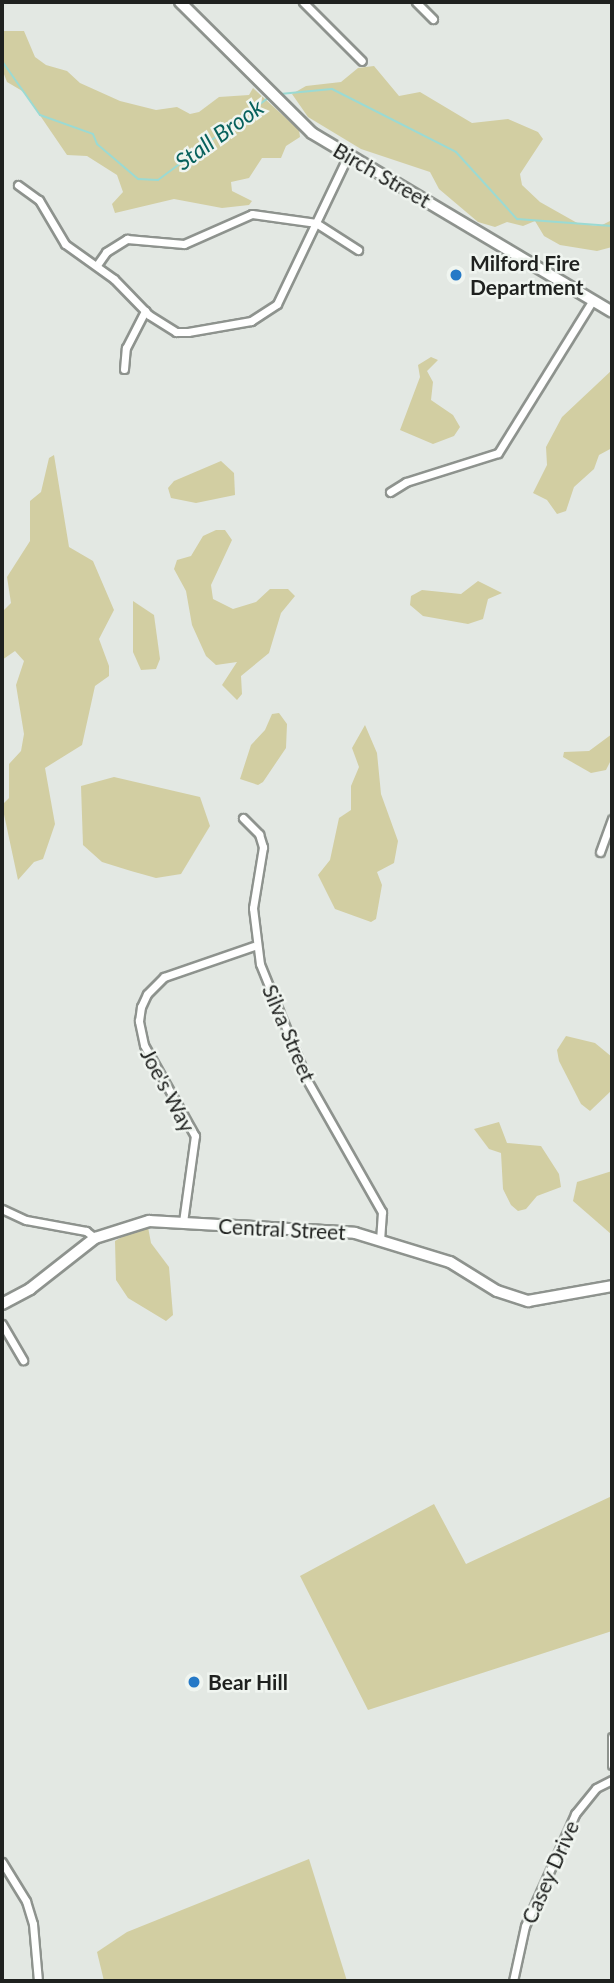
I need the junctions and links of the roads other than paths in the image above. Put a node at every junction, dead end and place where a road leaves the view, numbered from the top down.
1 (180, 2) edge
2 (303, 2) edge
3 (416, 2) edge
4 (433, 19) dead end
5 (362, 61) dead end
6 (348, 156) junction
7 (18, 186) dead end
8 (316, 223) junction
9 (358, 250) dead end
10 (97, 265) junction
11 (593, 300) junction
12 (145, 311) junction
13 (612, 312) edge
14 (124, 369) dead end
15 (390, 492) dead end
16 (243, 818) dead end
17 (612, 819) edge
18 (600, 852) dead end
19 (254, 946) junction
20 (2, 1209) edge
21 (183, 1222) junction
22 (95, 1238) junction
23 (380, 1239) junction
24 (612, 1286) edge
25 (2, 1304) edge
26 (2, 1324) edge
27 (23, 1360) dead end
28 (612, 1737) edge
29 (612, 1765) edge
30 (612, 1780) edge
31 (2, 1862) edge
32 (38, 1981) edge
33 (513, 1981) edge

1 - 6 street, Birch Street
2 - 5 street
3 - 4 street
6 - 8 street
6 - 11 street, Birch Street
7 - 10 street
8 - 9 street
8 - 10 street
8 - 12 street
10 - 12 street
11 - 13 street, Birch Street
11 - 15 street
12 - 14 street
16 - 19 street, Silva Street
17 - 18 street
19 - 21 street, Joe's Way
19 - 23 street, Silva Street
20 - 22 street
21 - 22 street, Central Street
21 - 23 street, Central Street
22 - 25 street, Central Street
23 - 24 street, Central Street
26 - 27 street
28 - 29 street
30 - 33 street, Casey Drive
31 - 32 street

